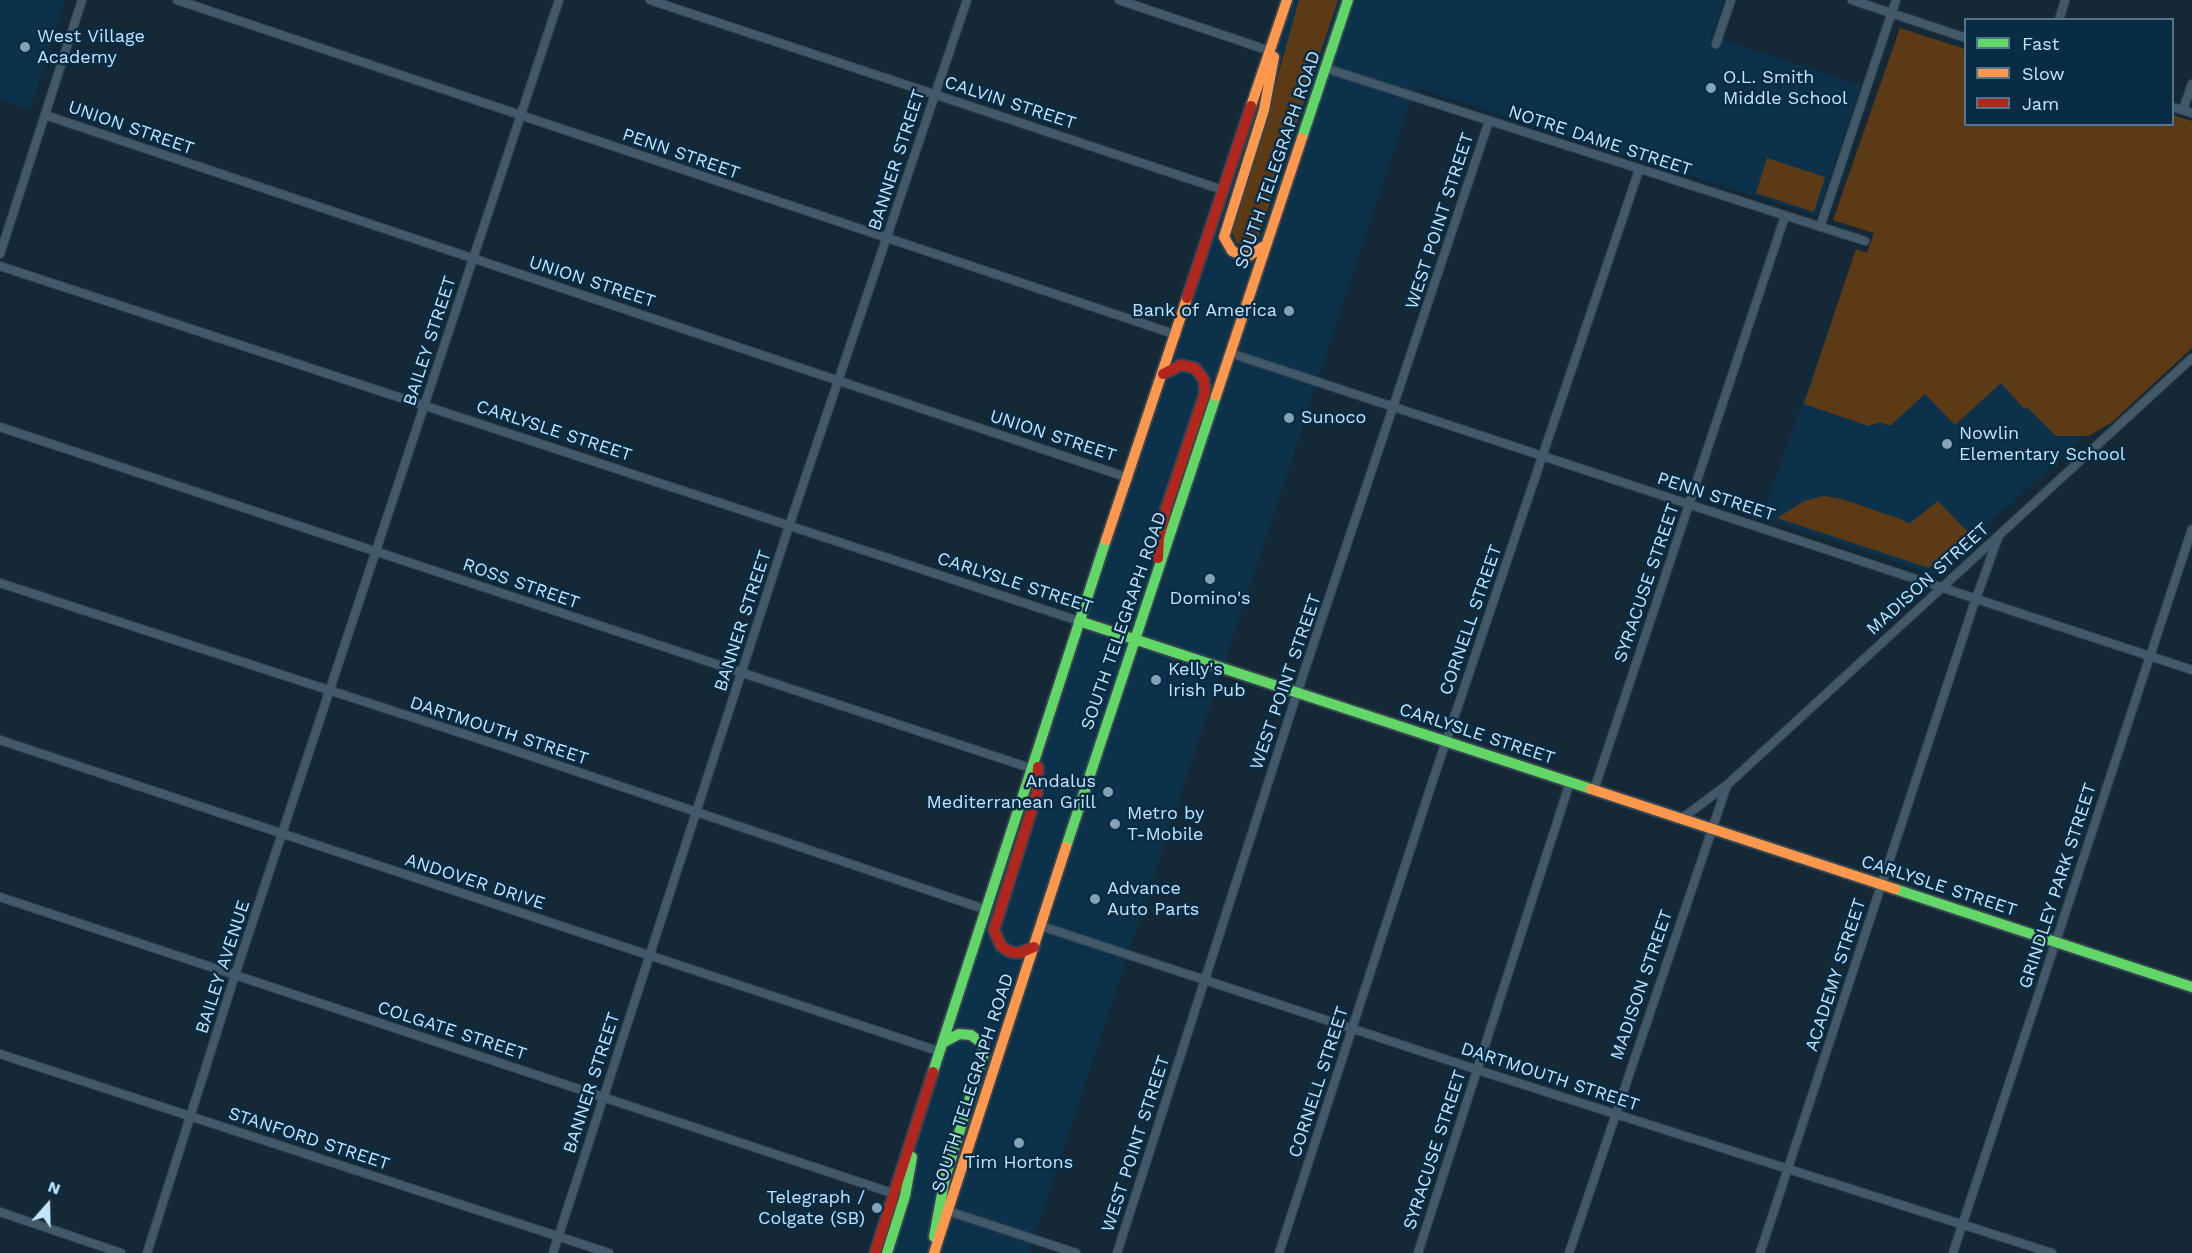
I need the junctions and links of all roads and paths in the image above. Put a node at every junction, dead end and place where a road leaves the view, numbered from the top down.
1 (82, 0) edge
2 (177, 0) edge
3 (559, 0) edge
4 (650, 0) edge
5 (967, 0) edge
6 (1119, 0) edge
7 (1287, 0) edge
8 (1348, 0) edge
9 (1731, 0) edge
10 (1852, 0) edge
11 (1896, 0) edge
12 (2065, 0) edge
13 (1892, 13) junction
14 (2060, 18) edge
15 (1277, 29) junction
16 (1964, 38) edge
17 (1716, 44) dead end
18 (1270, 51) junction
19 (1325, 68) junction
20 (2192, 84) edge
21 (935, 94) junction
22 (2174, 108) edge
23 (2183, 110) junction
24 (2192, 113) edge
25 (45, 115) junction
26 (520, 115) junction
27 (1489, 121) junction
28 (1639, 170) junction
29 (1223, 190) junction
30 (1785, 216) junction
31 (1820, 227) junction
32 (887, 238) junction
33 (1865, 241) dead end
34 (1267, 244) junction
35 (0, 254) edge
36 (472, 258) junction
37 (0, 266) edge
38 (1177, 335) junction
39 (1230, 353) junction
40 (2192, 358) edge
41 (1163, 374) junction
42 (838, 380) junction
43 (424, 406) junction
44 (1394, 408) junction
45 (0, 427) edge
46 (1543, 456) junction
47 (1129, 478) junction
48 (1689, 504) junction
49 (789, 526) junction
50 (2192, 529) edge
51 (2000, 535) junction
52 (376, 551) junction
53 (1158, 571) junction
54 (0, 583) edge
55 (1941, 587) junction
56 (1976, 598) junction
57 (1079, 621) junction
58 (1135, 639) junction
59 (2150, 656) junction
60 (2192, 670) edge
61 (741, 674) junction
62 (329, 691) junction
63 (1297, 693) junction
64 (0, 740) edge
65 (1446, 741) junction
66 (1038, 751) junction
67 (1033, 769) junction
68 (1570, 782) junction
69 (1728, 784) junction
70 (1594, 790) junction
71 (696, 813) junction
72 (1681, 819) junction
73 (1711, 829) junction
74 (283, 834) junction
75 (1882, 884) junction
76 (0, 897) edge
77 (987, 910) junction
78 (1041, 926) junction
79 (2055, 942) junction
80 (1034, 947) junction
81 (650, 954) junction
82 (235, 975) junction
83 (1204, 979) junction
84 (2192, 987) edge
85 (1352, 1029) junction
86 (943, 1047) junction
87 (0, 1054) edge
88 (1476, 1069) junction
89 (602, 1097) junction
90 (1614, 1112) junction
91 (190, 1116) junction
92 (914, 1134) junction
93 (1788, 1169) junction
94 (895, 1194) junction
95 (948, 1211) junction
96 (0, 1212) edge
97 (1962, 1224) junction
98 (558, 1236) junction
99 (121, 1253) edge
100 (147, 1253) edge
101 (553, 1253) edge
102 (609, 1253) edge
103 (875, 1253) edge
104 (887, 1253) edge
105 (934, 1253) edge
106 (1076, 1253) edge
107 (1117, 1253) edge
108 (1279, 1253) edge
109 (1418, 1253) edge
110 (1569, 1253) edge
111 (1760, 1253) edge
112 (1953, 1253) edge
113 (2052, 1253) edge

1 - 25 street
2 - 26 street, PENN STREET
3 - 26 street, BAILEY STREET
4 - 21 street, CALVIN STREET
5 - 21 street, BANNER STREET
6 - 18 street
7 - 15 main road
8 - 19 main road, SOUTH TELEGRAPH ROAD
9 - 17 street
10 - 13 street
11 - 13 street
12 - 14 street
13 - 16 street
13 - 31 street
15 - 18 main road
15 - 34 main road
18 - 29 main road
19 - 27 street, NOTRE DAME STREET
19 - 34 main road, SOUTH TELEGRAPH ROAD
20 - 23 street
21 - 29 street, CALVIN STREET
21 - 32 street, BANNER STREET
22 - 23 street
23 - 24 street
25 - 35 street
25 - 36 street, UNION STREET
26 - 32 street, PENN STREET
26 - 36 street, BAILEY STREET
27 - 28 street, NOTRE DAME STREET
27 - 44 street, WEST POINT STREET
28 - 30 street, NOTRE DAME STREET
28 - 46 street, CORNELL STREET
29 - 38 main road
30 - 31 street, NOTRE DAME STREET
30 - 48 street, SYRACUSE STREET
31 - 33 street, NOTRE DAME STREET
32 - 38 street, PENN STREET
32 - 42 street, BANNER STREET
34 - 39 main road, SOUTH TELEGRAPH ROAD
36 - 42 street, UNION STREET
36 - 43 street, BAILEY STREET
37 - 43 street, CARLYSLE STREET
38 - 41 main road
39 - 44 street, PENN STREET
39 - 53 main road, SOUTH TELEGRAPH ROAD
40 - 51 street, MADISON STREET
41 - 47 main road
41 - 53 main road
42 - 47 street, UNION STREET
42 - 49 street, BANNER STREET
43 - 49 street, CARLYSLE STREET
43 - 52 street, BAILEY STREET
44 - 46 street, PENN STREET
44 - 63 street, WEST POINT STREET
45 - 52 street, ROSS STREET
46 - 48 street, PENN STREET
46 - 65 street, CORNELL STREET
47 - 57 main road
48 - 55 street, PENN STREET
48 - 70 street, SYRACUSE STREET
49 - 57 street, CARLYSLE STREET
49 - 61 street, BANNER STREET
50 - 59 street, GRINDLEY PARK STREET
51 - 55 street, MADISON STREET
51 - 56 street, ACADEMY STREET
52 - 61 street, ROSS STREET
52 - 62 street, BAILEY STREET
53 - 58 main road, SOUTH TELEGRAPH ROAD
54 - 62 street, DARTMOUTH STREET
55 - 56 street, PENN STREET
55 - 69 street, MADISON STREET
56 - 59 street, PENN STREET
56 - 75 street, ACADEMY STREET
57 - 58 main road, CARLYSLE STREET
57 - 66 main road
58 - 63 main road, CARLYSLE STREET
58 - 78 main road, SOUTH TELEGRAPH ROAD
59 - 60 street, PENN STREET
59 - 79 street, GRINDLEY PARK STREET
61 - 67 street, ROSS STREET
61 - 71 street, BANNER STREET
62 - 71 street, DARTMOUTH STREET
62 - 74 street, BAILEY AVENUE
63 - 65 main road, CARLYSLE STREET
63 - 83 street, WEST POINT STREET
64 - 74 street, ANDOVER DRIVE
65 - 68 main road, CARLYSLE STREET
65 - 85 street, CORNELL STREET
66 - 67 main road
66 - 80 main road
67 - 77 main road
68 - 70 main road, CARLYSLE STREET
68 - 88 street, SYRACUSE STREET
69 - 72 street, MADISON STREET
69 - 73 street, MADISON STREET
70 - 72 main road, CARLYSLE STREET
71 - 77 street, DARTMOUTH STREET
71 - 81 street, BANNER STREET
72 - 73 main road, CARLYSLE STREET
73 - 75 main road, CARLYSLE STREET
73 - 90 street, MADISON STREET
74 - 81 street, ANDOVER DRIVE
74 - 82 street, BAILEY AVENUE
75 - 79 main road, CARLYSLE STREET
75 - 93 street, ACADEMY STREET
76 - 82 street, COLGATE STREET
77 - 86 main road
78 - 80 main road, SOUTH TELEGRAPH ROAD
78 - 83 street, DARTMOUTH STREET
79 - 84 main road, CARLYSLE STREET
79 - 97 street, GRINDLEY PARK STREET
80 - 95 main road, SOUTH TELEGRAPH ROAD
81 - 86 street, ANDOVER DRIVE
81 - 89 street, BANNER STREET
82 - 89 street, COLGATE STREET
82 - 91 street, BAILEY AVENUE
83 - 85 street, DARTMOUTH STREET
83 - 107 street, WEST POINT STREET
85 - 88 street, DARTMOUTH STREET
85 - 108 street, CORNELL STREET
86 - 92 main road
86 - 105 main road
87 - 91 street, STANFORD STREET
88 - 90 street, DARTMOUTH STREET
88 - 109 street, SYRACUSE STREET
89 - 94 street, COLGATE STREET
89 - 98 street, BANNER STREET
90 - 93 street, DARTMOUTH STREET
90 - 110 street, MADISON STREET
91 - 98 street, STANFORD STREET
91 - 100 street, BAILEY AVENUE
92 - 94 main road
92 - 104 main road
93 - 97 street, DARTMOUTH STREET
93 - 111 street, ACADEMY STREET
94 - 103 main road
95 - 105 main road, SOUTH TELEGRAPH ROAD
95 - 106 street
96 - 99 street
97 - 112 street, GRINDLEY PARK STREET
97 - 113 street, DARTMOUTH STREET
98 - 101 street, BANNER STREET
98 - 102 street, STANFORD STREET

